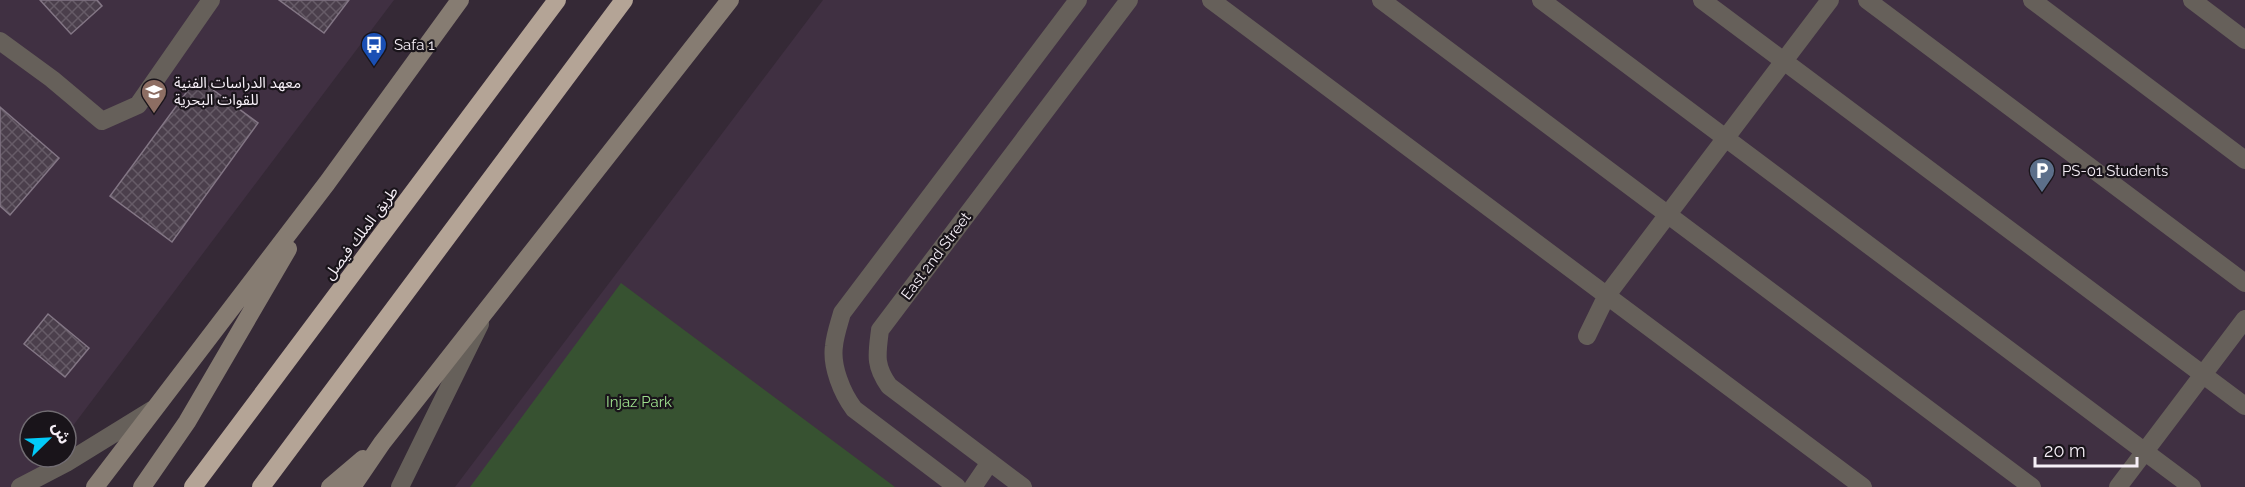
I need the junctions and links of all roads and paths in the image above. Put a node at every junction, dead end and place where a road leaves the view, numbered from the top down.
1 (211, 0) edge
2 (460, 0) edge
3 (557, 0) edge
4 (624, 0) edge
5 (729, 0) edge
6 (1078, 0) edge
7 (1129, 0) edge
8 (1211, 0) edge
9 (1381, 0) edge
10 (1541, 0) edge
11 (1702, 0) edge
12 (1830, 0) edge
13 (1866, 0) edge
14 (2032, 0) edge
15 (2192, 0) edge
16 (2245, 40) edge
17 (0, 41) edge
18 (1784, 61) junction
19 (1726, 138) junction
20 (2245, 160) edge
21 (327, 183) junction
22 (1668, 215) junction
23 (2245, 283) edge
24 (1607, 296) junction
25 (489, 307) junction
26 (2245, 319) edge
27 (1587, 336) dead end
28 (2203, 375) junction
29 (2245, 406) edge
30 (152, 410) junction
31 (381, 443) junction
32 (2145, 451) junction
33 (990, 462) junction
34 (20, 487) edge
35 (95, 487) edge
36 (142, 487) edge
37 (194, 487) edge
38 (261, 487) edge
39 (330, 487) edge
40 (352, 487) edge
41 (400, 487) edge
42 (957, 487) edge
43 (973, 487) edge
44 (1023, 487) edge
45 (1863, 487) edge
46 (2032, 487) edge
47 (2118, 487) edge
48 (2192, 487) edge

1 - 17 street
2 - 21 main road
3 - 37 highway, طريق الملك فيصل
4 - 38 highway
5 - 25 main road
6 - 42 street
7 - 33 street, East 2nd Street
8 - 24 street
9 - 22 street
10 - 19 street
11 - 18 street
12 - 18 street
13 - 23 street
14 - 20 street
15 - 16 street
18 - 19 street
18 - 28 street
19 - 22 street
19 - 32 street
21 - 30 main road
21 - 36 main road
22 - 24 street
22 - 46 street
24 - 27 street
24 - 45 street
25 - 31 main road
25 - 41 street
26 - 28 street
28 - 29 street
28 - 32 street
30 - 34 street
30 - 35 main road
31 - 39 main road
31 - 40 main road
32 - 47 street
32 - 48 street
33 - 43 street
33 - 44 street, East 2nd Street

